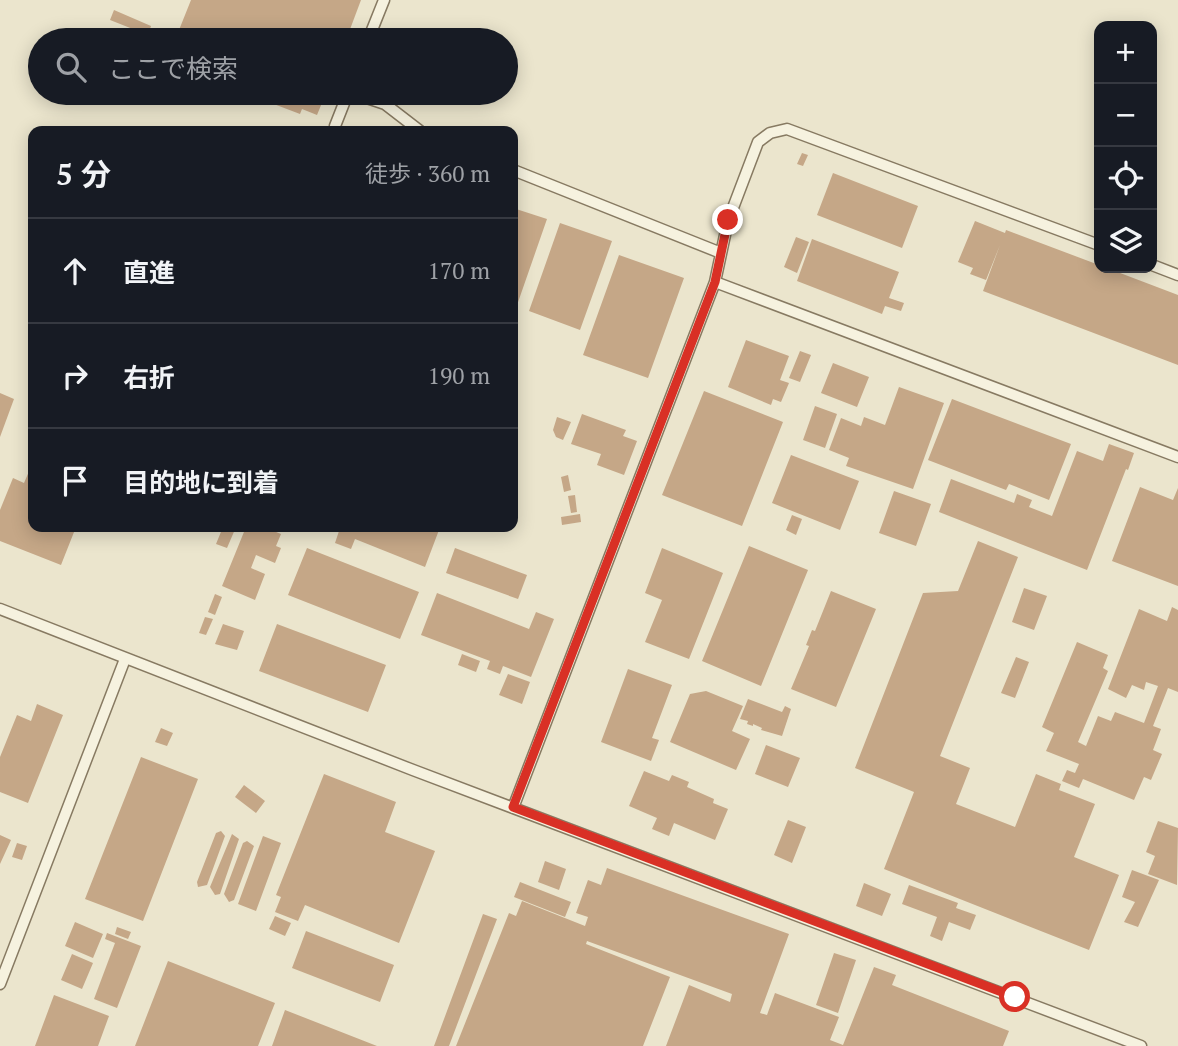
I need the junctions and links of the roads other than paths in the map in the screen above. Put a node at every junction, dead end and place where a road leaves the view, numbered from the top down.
1 (384, 0) edge
2 (373, 28) edge
3 (345, 105) edge
4 (386, 105) edge
5 (335, 126) dead end
6 (414, 126) edge
7 (518, 172) edge
8 (1094, 243) edge
9 (722, 253) junction
10 (1157, 267) edge
11 (1178, 275) edge
12 (715, 282) junction
13 (1178, 457) edge
14 (0, 610) edge
15 (125, 659) junction
16 (513, 807) junction
17 (0, 984) edge
18 (1141, 1046) edge

1 - 2 lane
3 - 5 lane
4 - 6 lane
7 - 9 lane
8 - 9 lane
9 - 12 lane
10 - 11 lane
12 - 13 lane
12 - 16 lane
14 - 15 lane
15 - 16 lane
15 - 17 lane
16 - 18 lane

